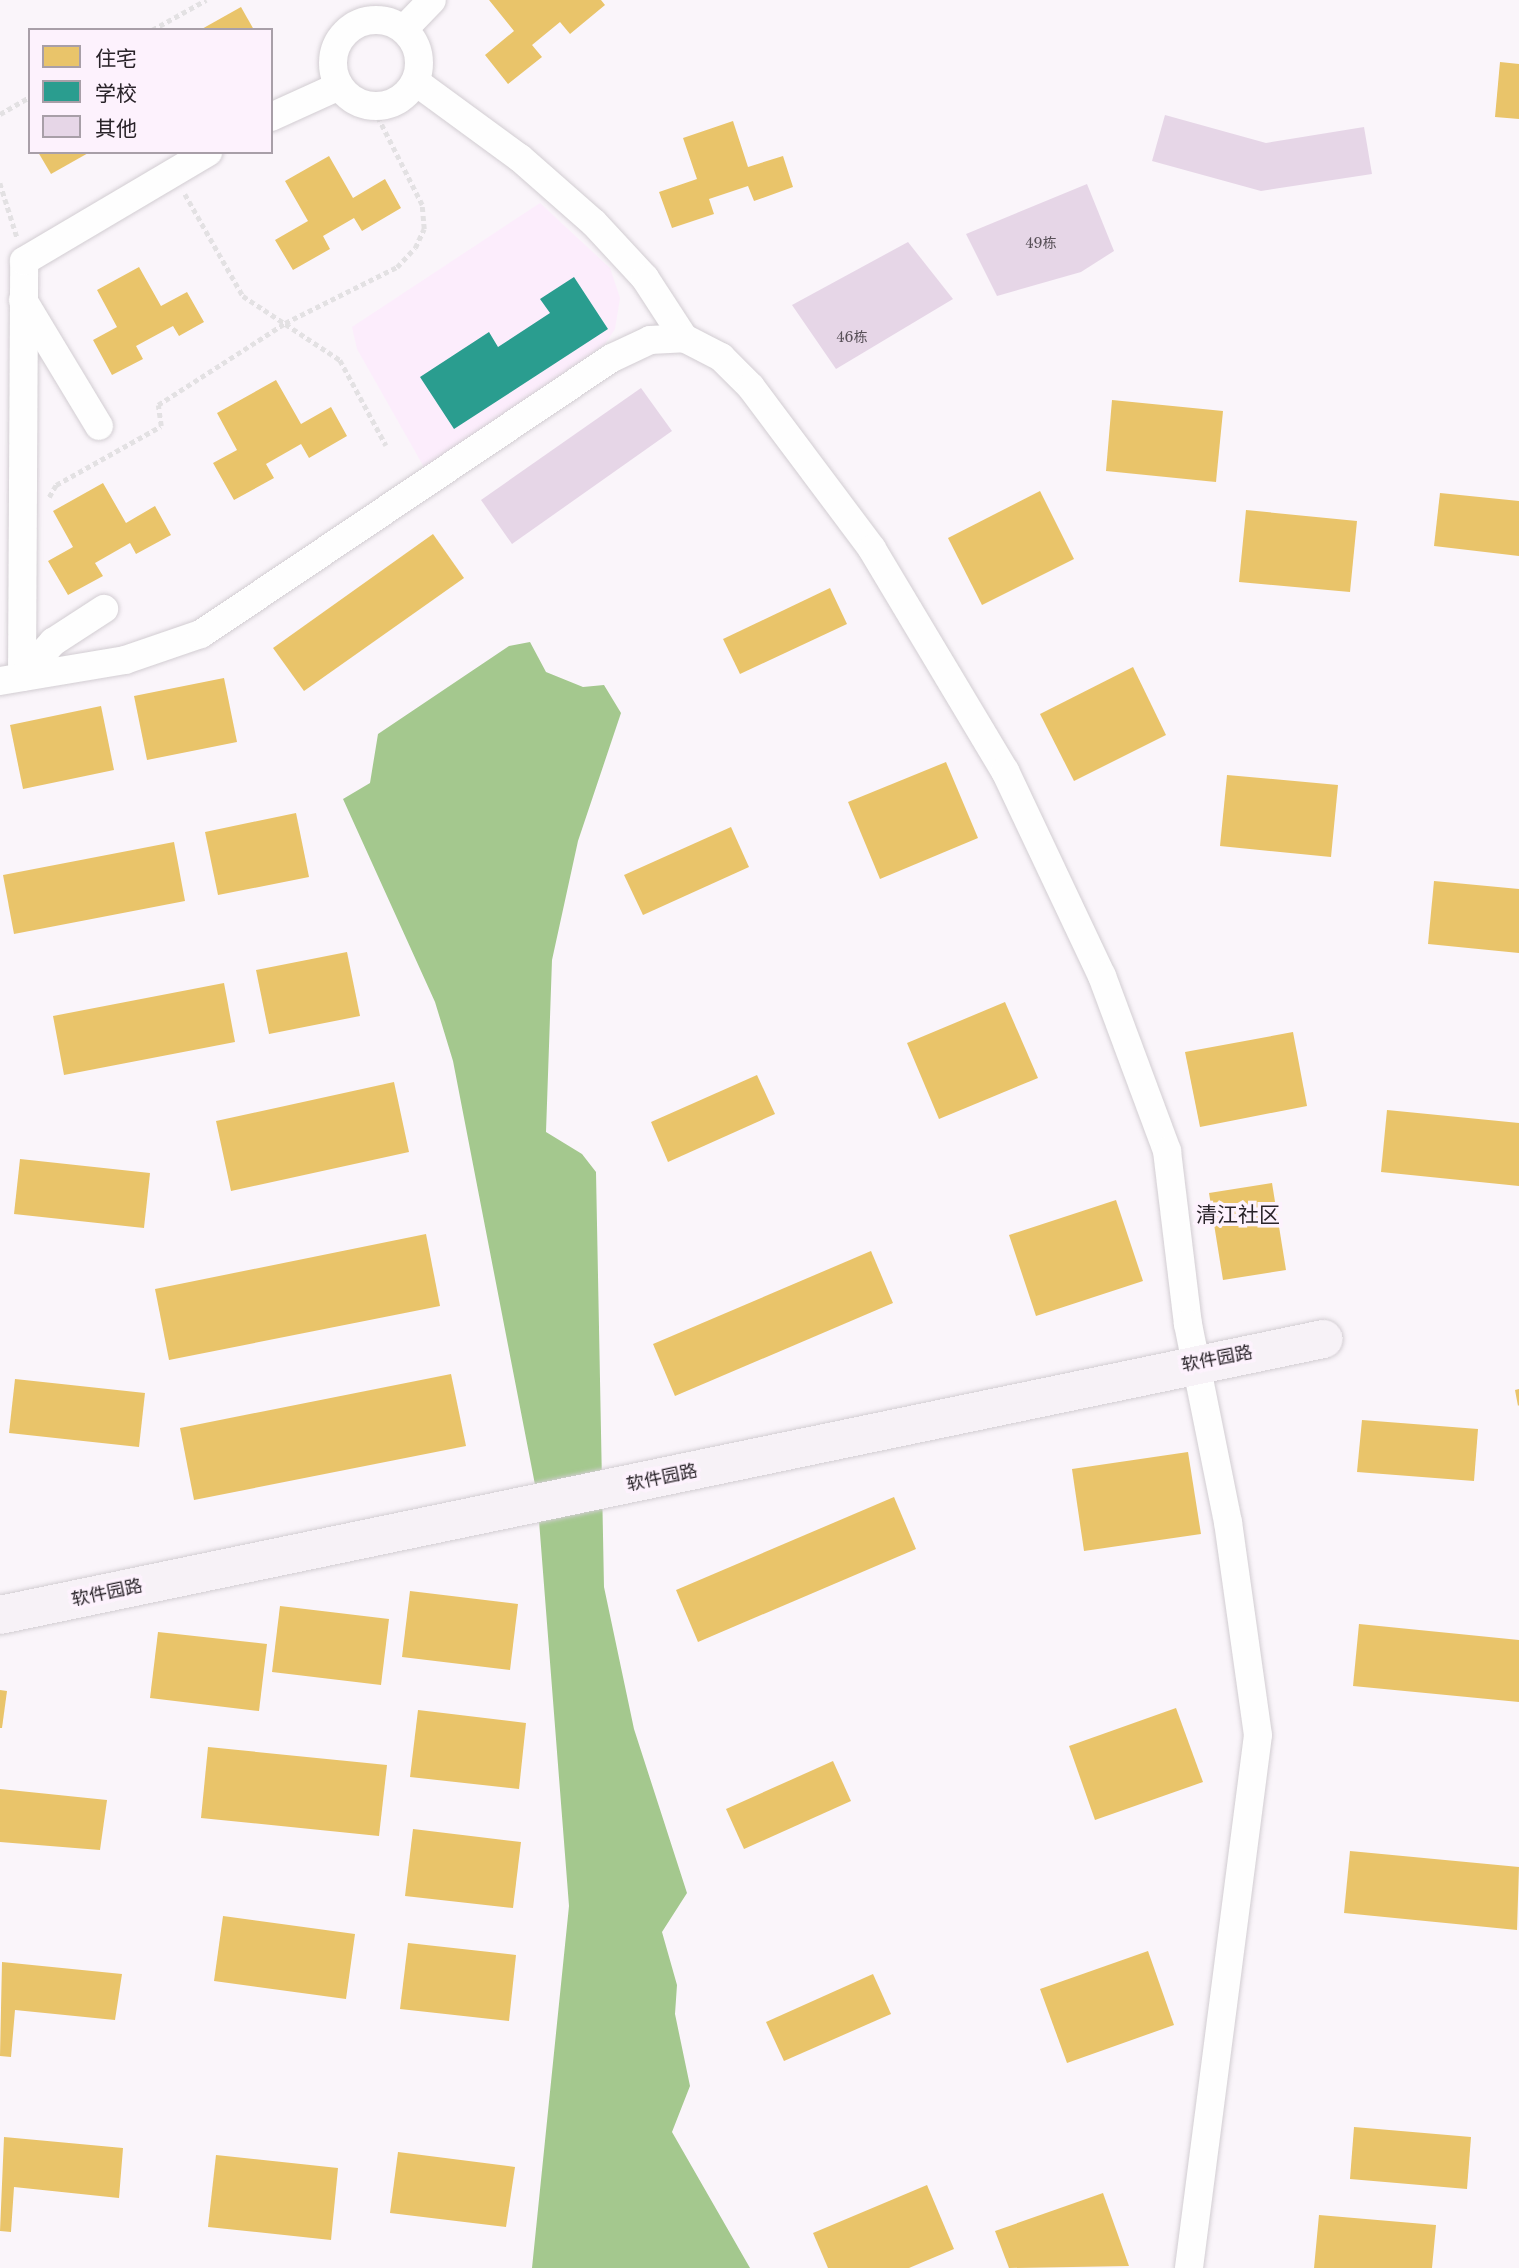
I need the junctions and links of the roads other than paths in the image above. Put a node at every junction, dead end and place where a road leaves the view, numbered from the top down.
1 (429, 1) edge
2 (361, 10) edge
3 (404, 29) junction
4 (416, 82) junction
5 (339, 86) junction
6 (273, 116) edge
7 (204, 154) edge
8 (23, 300) junction
9 (684, 338) junction
10 (99, 426) dead end
11 (104, 609) dead end
12 (11, 679) edge
13 (1324, 1339) dead end
14 (1198, 1363) junction
15 (0, 1615) edge
16 (1189, 2268) edge

1 - 3 street
2 - 3 street
2 - 5 street
3 - 4 street
4 - 5 street
4 - 9 street
5 - 6 street
7 - 8 street
8 - 10 street
8 - 12 street
9 - 12 street
9 - 14 street
11 - 12 street
13 - 14 main road, 软件园路
14 - 15 main road, 软件园路
14 - 16 street

